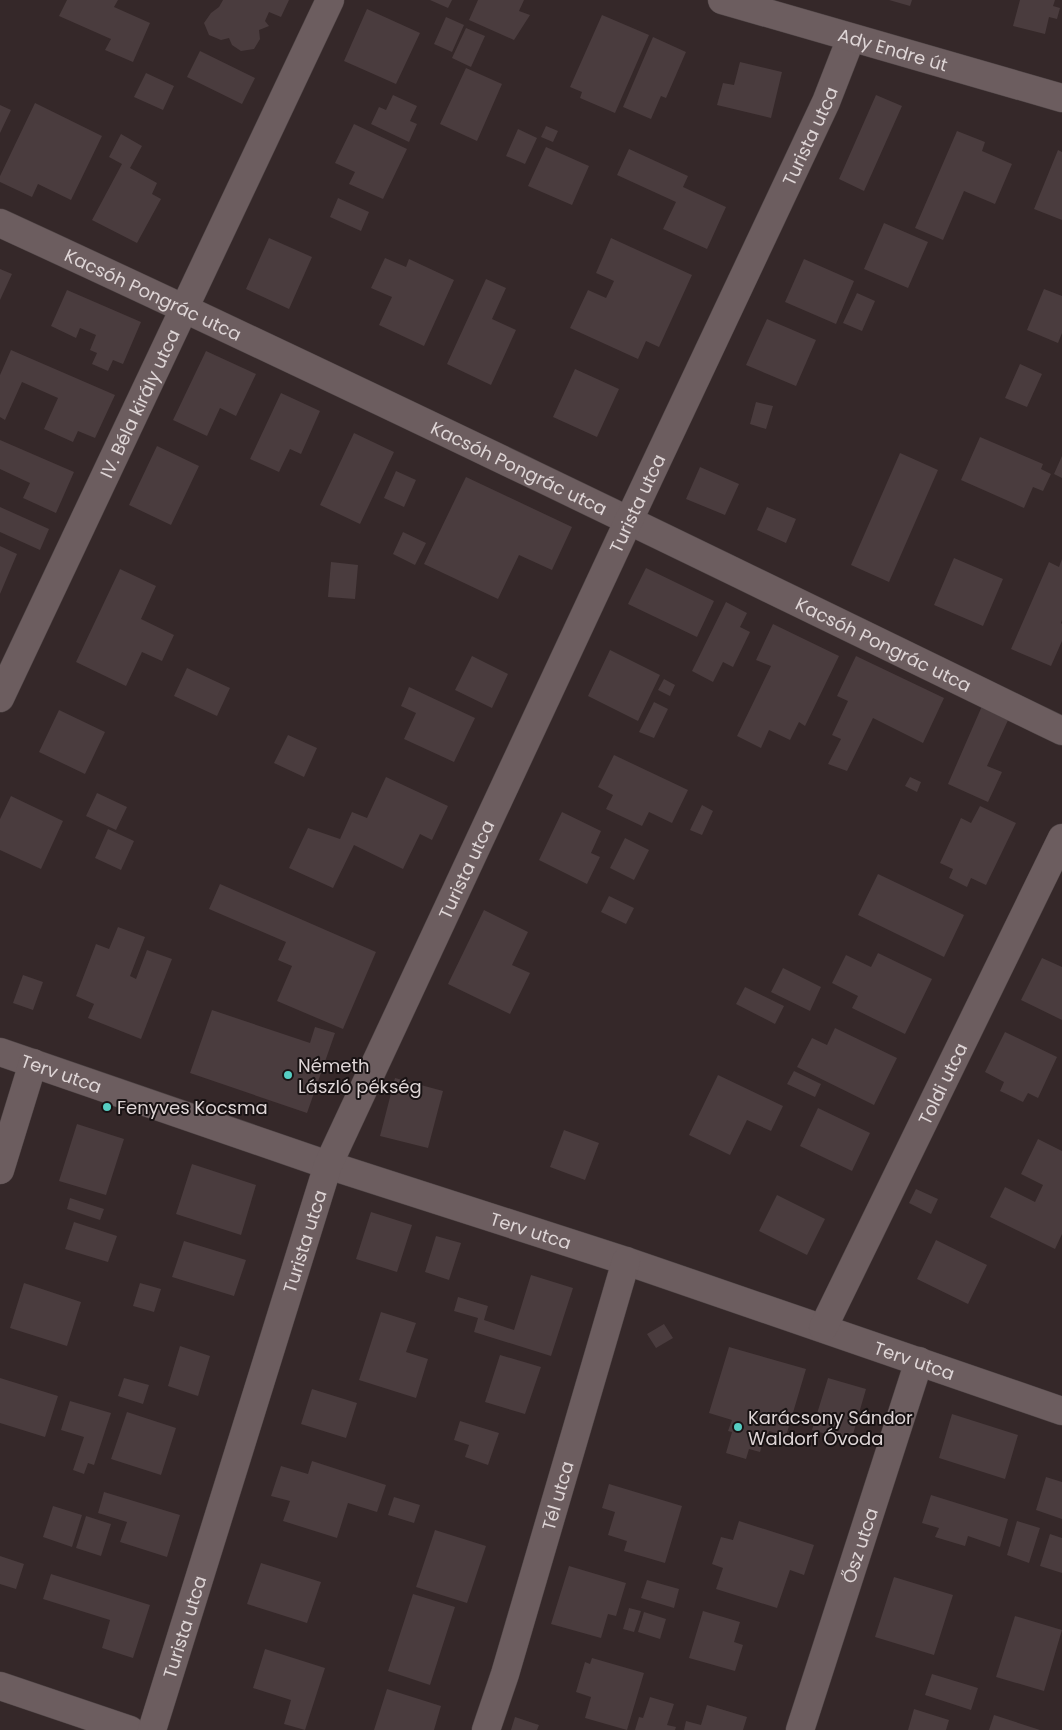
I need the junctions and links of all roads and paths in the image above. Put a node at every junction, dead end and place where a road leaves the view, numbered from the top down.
1 (330, 0) edge
2 (722, 0) edge
3 (851, 38) junction
4 (1062, 98) edge
5 (0, 222) edge
6 (184, 308) junction
7 (628, 520) junction
8 (0, 698) edge
9 (1062, 731) edge
10 (1062, 838) edge
11 (0, 1052) edge
12 (34, 1063) junction
13 (328, 1165) junction
14 (0, 1170) edge
15 (626, 1261) junction
16 (823, 1328) junction
17 (919, 1361) junction
18 (1062, 1411) edge
19 (0, 1686) edge
20 (130, 1730) edge
21 (152, 1730) edge
22 (486, 1730) edge
23 (800, 1730) edge

1 - 6 street, IV. Béla király utca
2 - 3 street, Ady Endre út
3 - 4 street, Ady Endre út
3 - 7 street, Turista utca
5 - 6 street, Kacsóh Pongrác utca
6 - 7 street, Kacsóh Pongrác utca
6 - 8 street, IV. Béla király utca
7 - 9 street, Kacsóh Pongrác utca
7 - 13 street, Turista utca
10 - 16 street, Toldi utca
11 - 12 street, Terv utca
12 - 13 street, Terv utca
12 - 14 street
13 - 15 street, Terv utca
13 - 21 street, Turista utca
15 - 16 street, Terv utca
15 - 22 street, Tél utca
16 - 17 street, Terv utca
17 - 18 street, Terv utca
17 - 23 street, Ősz utca
19 - 20 street

